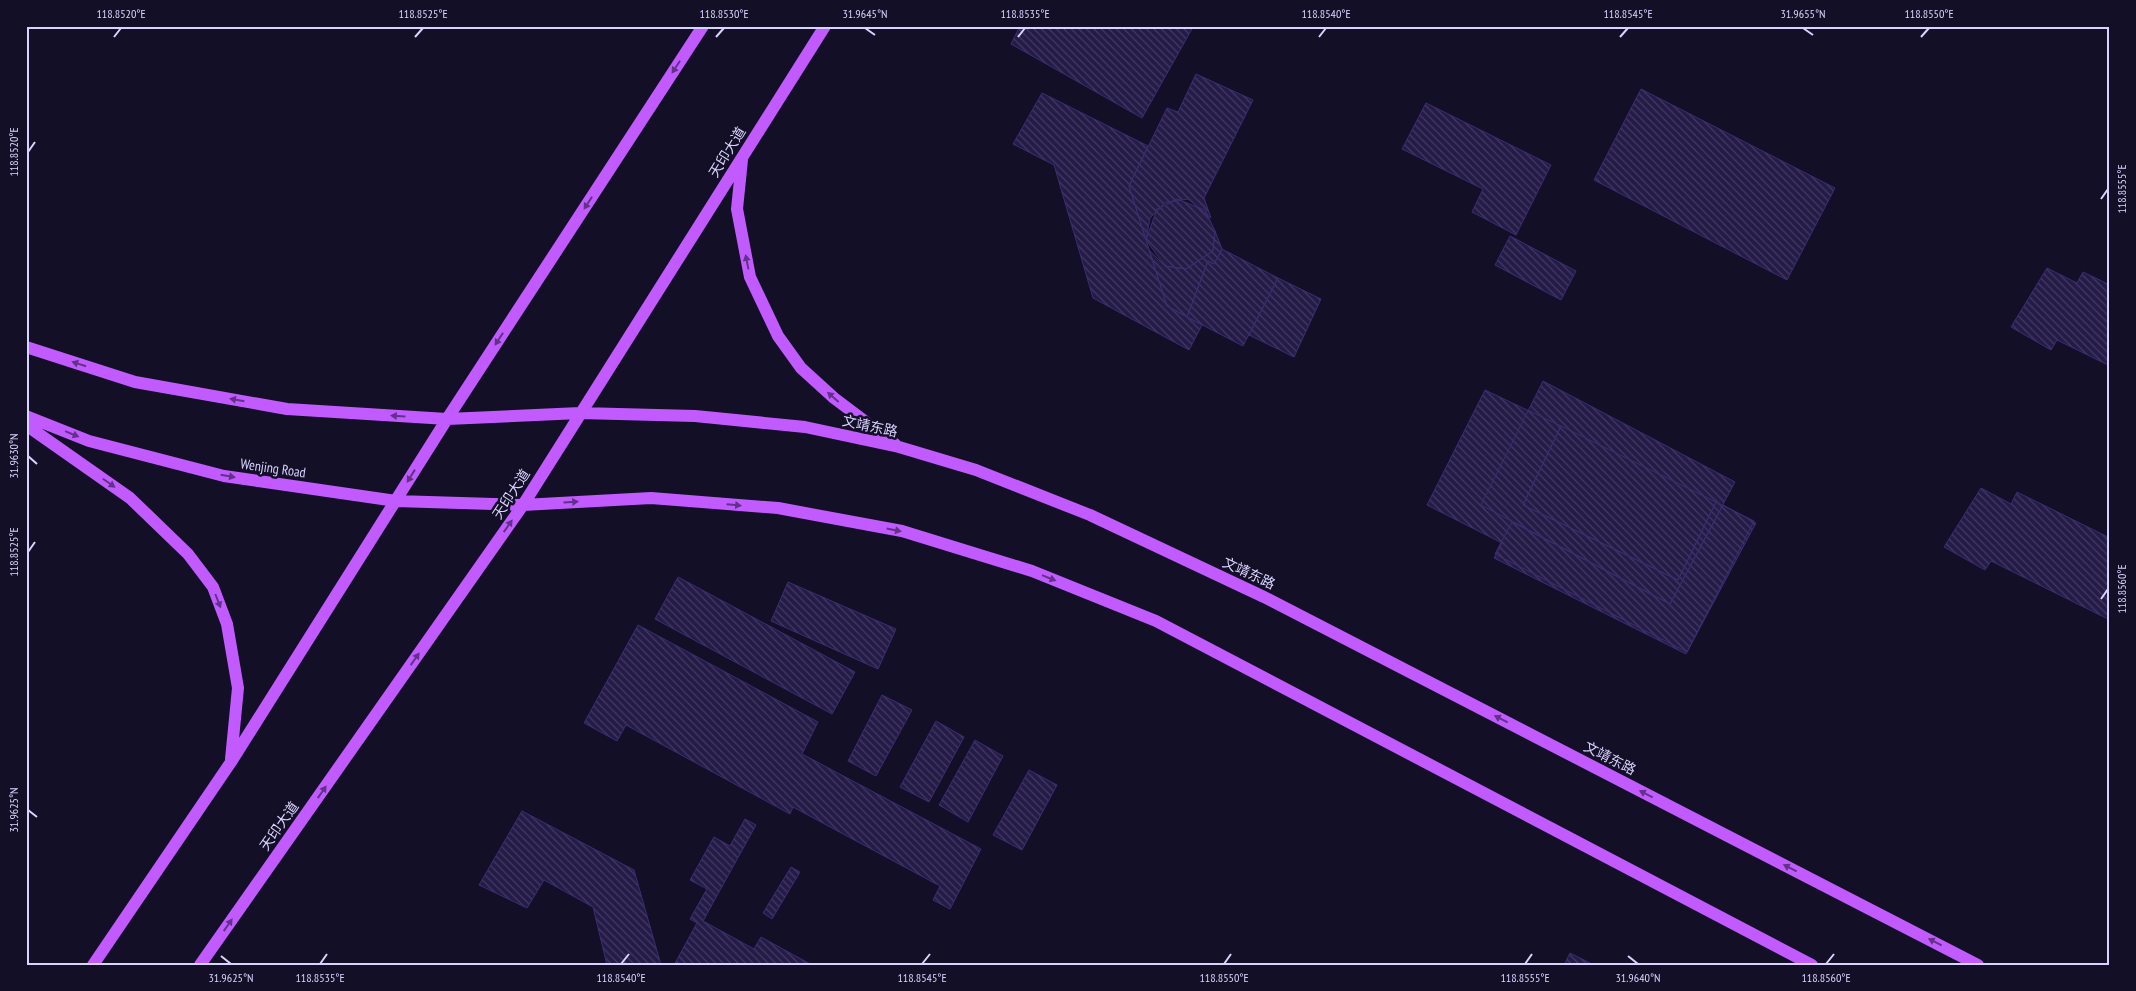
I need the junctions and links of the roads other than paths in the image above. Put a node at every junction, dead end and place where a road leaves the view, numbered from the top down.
1 (703, 26) edge
2 (825, 26) edge
3 (742, 156) junction
4 (26, 347) edge
5 (580, 413) junction
6 (26, 416) edge
7 (447, 419) junction
8 (26, 425) edge
9 (899, 448) junction
10 (396, 501) junction
11 (523, 505) junction
12 (231, 762) junction
13 (93, 965) edge
14 (200, 965) edge
15 (1812, 965) edge
16 (1978, 965) edge

1 -> 7 main road
2 - 3 main road, 天印大道
3 - 5 main road, 天印大道
9 -> 3 main road
7 -> 4 main road
5 - 7 main road, 文靖东路
5 - 9 main road, 文靖东路
5 - 11 main road, 天印大道
6 -> 10 main road, Wenjing Road
7 -> 10 main road
8 -> 12 main road
16 -> 9 main road, 文靖东路
10 - 11 main road, Wenjing Road
10 - 12 main road
14 -> 11 main road, 天印大道
11 -> 15 main road
12 - 13 main road

